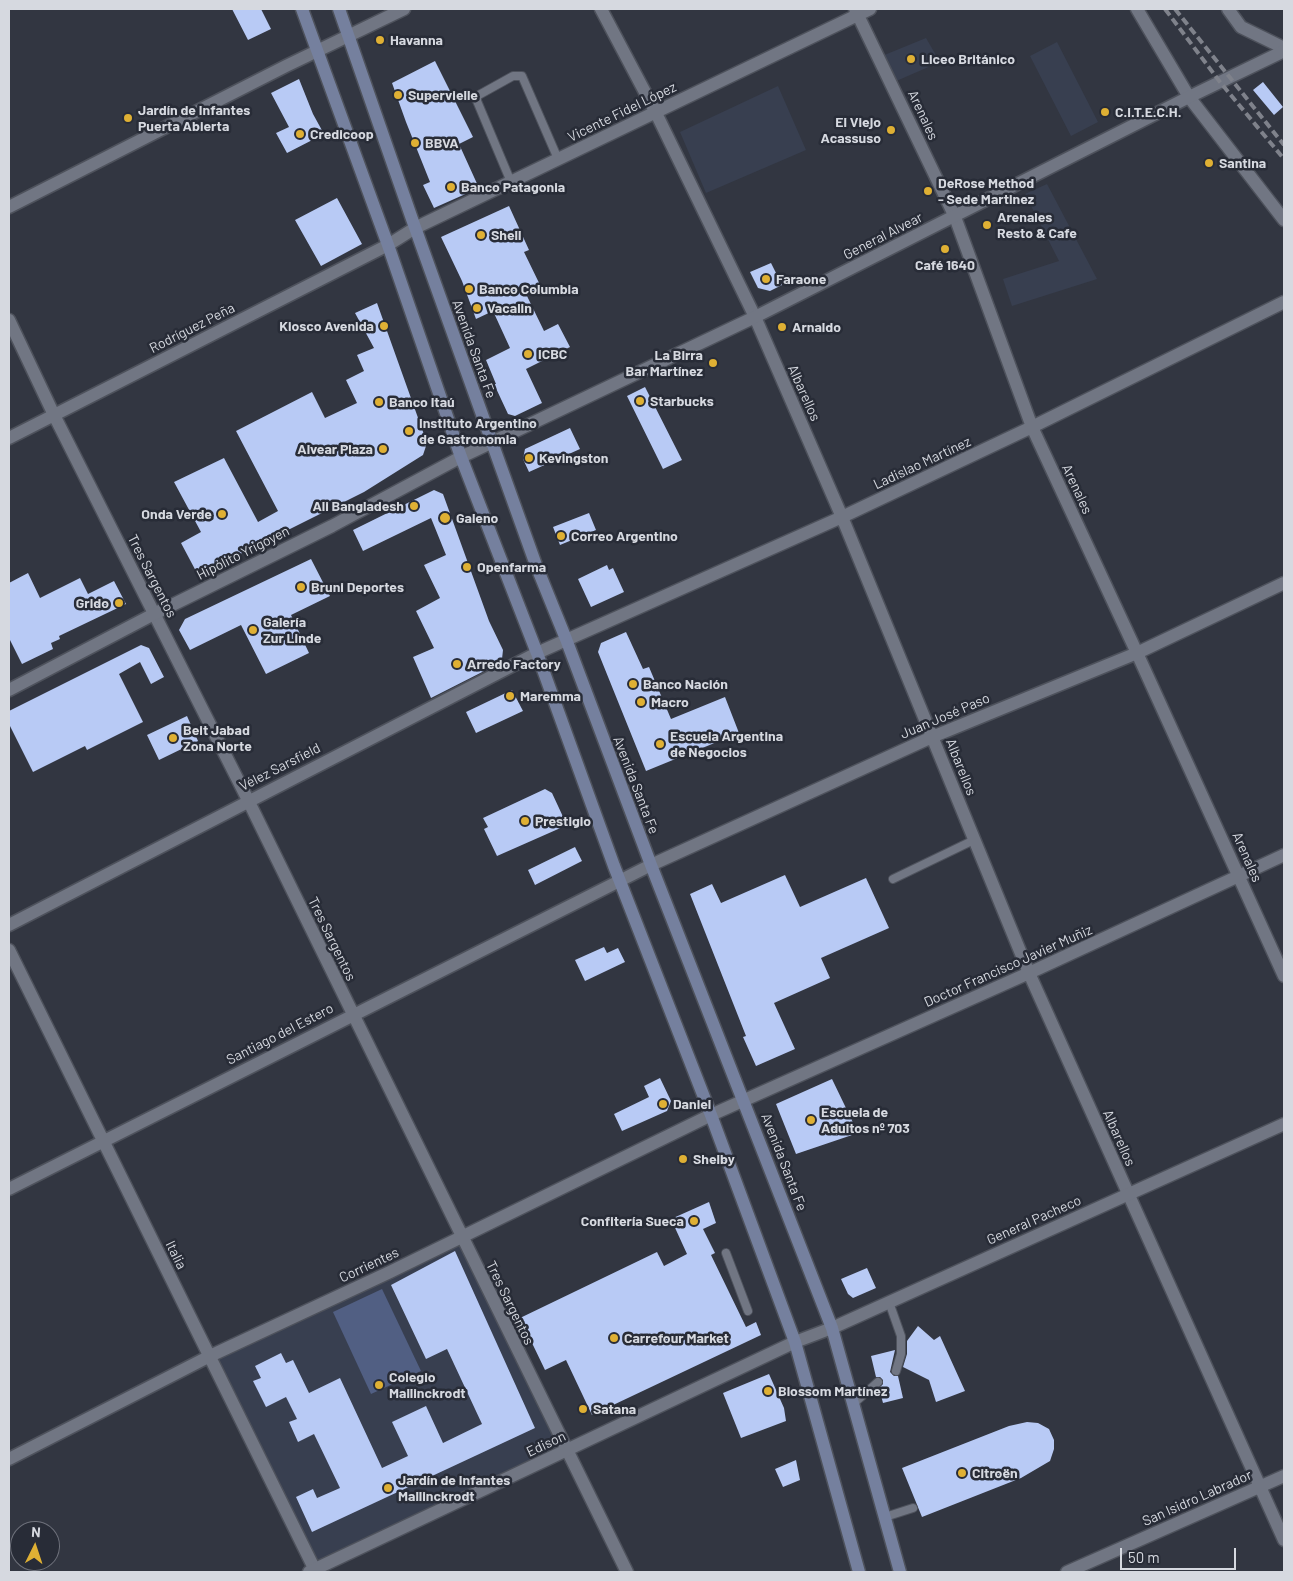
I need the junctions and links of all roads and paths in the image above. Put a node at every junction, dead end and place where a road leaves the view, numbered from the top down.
1 (302, 9) edge
2 (339, 9) edge
3 (404, 9) edge
4 (601, 9) edge
5 (870, 9) edge
6 (1137, 9) edge
7 (1228, 9) edge
8 (857, 12) edge
9 (348, 36) junction
10 (1284, 49) edge
11 (317, 51) junction
12 (1189, 96) junction
13 (656, 113) junction
14 (558, 159) junction
15 (511, 182) junction
16 (9, 207) edge
17 (955, 217) junction
18 (1284, 220) edge
19 (415, 228) junction
20 (388, 245) junction
21 (1284, 302) edge
22 (755, 318) junction
23 (9, 320) edge
24 (54, 415) junction
25 (1032, 428) junction
26 (9, 438) edge
27 (492, 444) junction
28 (461, 457) junction
29 (842, 517) junction
30 (1284, 583) edge
31 (154, 614) junction
32 (566, 639) junction
33 (537, 653) junction
34 (1137, 653) junction
35 (9, 690) edge
36 (932, 737) junction
37 (248, 800) junction
38 (974, 840) junction
39 (1284, 855) edge
40 (651, 865) junction
41 (1240, 877) junction
42 (893, 879) dead end
43 (620, 881) junction
44 (9, 924) edge
45 (9, 950) edge
46 (1029, 973) junction
47 (1284, 976) edge
48 (352, 1014) junction
49 (744, 1101) junction
50 (711, 1116) junction
51 (1284, 1124) edge
52 (103, 1141) junction
53 (9, 1188) edge
54 (1128, 1194) junction
55 (461, 1236) junction
56 (726, 1252) dead end
57 (889, 1302) junction
58 (748, 1311) dead end
59 (832, 1328) junction
60 (795, 1342) junction
61 (210, 1356) junction
62 (896, 1371) dead end
63 (878, 1382) dead end
64 (853, 1404) junction
65 (567, 1450) junction
66 (9, 1459) edge
67 (1284, 1476) edge
68 (1261, 1486) junction
69 (913, 1508) dead end
70 (885, 1517) junction
71 (1284, 1540) edge
72 (313, 1571) edge
73 (627, 1572) edge
74 (859, 1572) edge
75 (900, 1572) edge
76 (1067, 1572) edge

1 - 11 main road
2 - 9 main road, Avenida Santa Fe
3 - 9 street
4 - 13 street, Albarellos
5 - 8 street, Vicente Fidel López
6 - 12 street
7 - 10 street
8 - 13 street, Vicente Fidel López
8 - 17 street, Arenales
9 - 11 street
9 - 19 main road, Avenida Santa Fe
10 - 12 street, General Alvear
11 - 16 street
11 - 20 main road
12 - 17 street, General Alvear
12 - 18 street
13 - 14 street, Vicente Fidel López
13 - 22 street, Albarellos
14 - 15 street, Vicente Fidel López
14 - 15 lane
15 - 19 street, Vicente Fidel López
17 - 22 street, General Alvear
17 - 25 street, Arenales
19 - 20 street, Vicente Fidel López
19 - 27 main road, Avenida Santa Fe
20 - 24 street, Rodríguez Peña
20 - 28 main road
21 - 25 street, Ladislao Martínez
22 - 27 street, General Alvear
22 - 29 street, Albarellos
23 - 24 street, Tres Sargentos
24 - 26 street, Rodríguez Peña
24 - 31 street, Tres Sargentos
25 - 29 street, Ladislao Martínez
25 - 34 street, Arenales
27 - 28 street, Hipólito Yrigoyen
27 - 32 main road, Avenida Santa Fe
28 - 31 street, Hipólito Yrigoyen
28 - 33 main road
29 - 32 street, Ladislao Martínez
29 - 36 street, Albarellos
30 - 34 street, Juan José Paso
31 - 35 street, Hipólito Yrigoyen
31 - 37 street, Tres Sargentos
32 - 33 street, Vélez Sarsfield
32 - 40 main road, Avenida Santa Fe
33 - 37 street, Vélez Sarsfield
33 - 43 main road
34 - 36 street, Juan José Paso
34 - 41 street, Arenales
36 - 38 street, Albarellos
36 - 40 street, Juan José Paso
37 - 44 street, Vélez Sarsfield
37 - 48 street, Tres Sargentos
38 - 42 lane
38 - 46 street, Albarellos
39 - 41 street, Doctor Francisco Javier Muñiz
40 - 43 street, Juan José Paso
40 - 49 main road, Avenida Santa Fe
41 - 46 street, Doctor Francisco Javier Muñiz
41 - 47 street, Arenales
43 - 48 street, Santiago del Estero
43 - 50 main road
45 - 52 street, Italia
46 - 49 street, Doctor Francisco Javier Muñiz
46 - 54 street, Albarellos
48 - 52 street, Santiago del Estero
48 - 55 street, Tres Sargentos
49 - 50 street, Corrientes
49 - 59 main road, Avenida Santa Fe
50 - 55 street, Corrientes
50 - 60 main road
51 - 54 street, General Pacheco
52 - 53 street, Santiago del Estero
52 - 61 street, Italia
54 - 57 street, General Pacheco
54 - 68 street, Albarellos
55 - 61 street, Corrientes
55 - 65 street, Tres Sargentos
56 - 58 lane
57 - 59 street, General Pacheco
57 - 62 lane
59 - 60 street, General Pacheco
59 - 64 main road, Avenida Santa Fe
60 - 65 street, Edison
60 - 74 main road
61 - 66 street, Corrientes
61 - 72 street, Italia
63 - 64 lane
64 - 70 main road, Avenida Santa Fe
65 - 72 street, Edison
65 - 73 street, Tres Sargentos
67 - 68 street, San Isidro Labrador
68 - 71 street, Albarellos
68 - 76 street, San Isidro Labrador
69 - 70 lane
70 - 75 main road, Avenida Santa Fe

